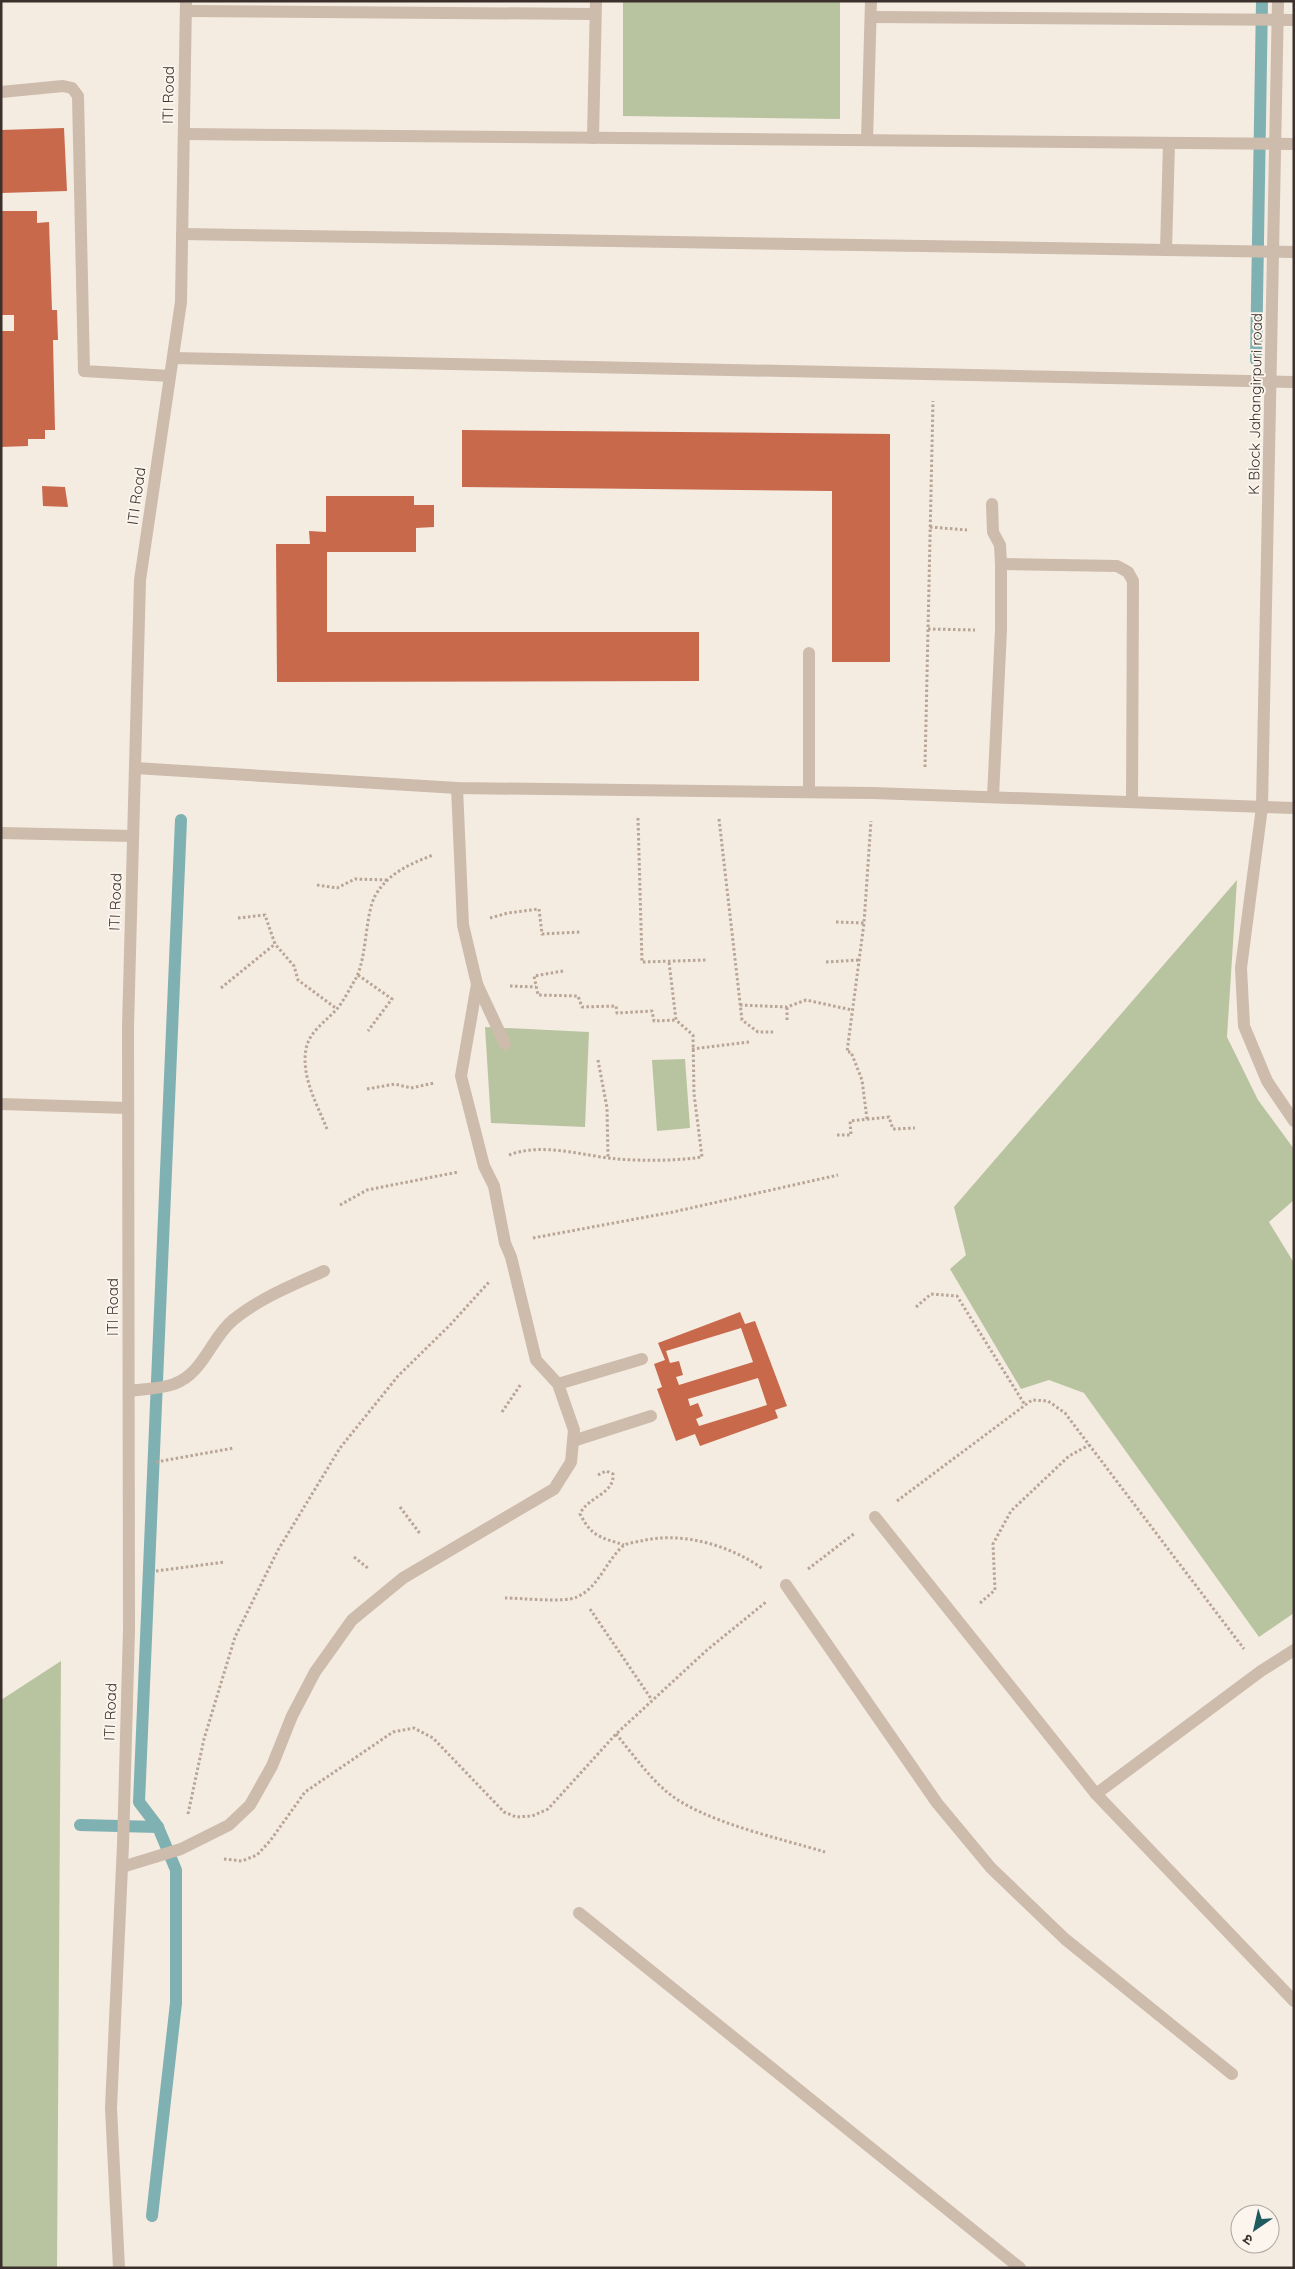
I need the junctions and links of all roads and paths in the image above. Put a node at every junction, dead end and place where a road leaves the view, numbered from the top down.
1 (596, 1) edge
2 (871, 1) edge
3 (1278, 1) edge
4 (186, 6) edge
5 (596, 14) junction
6 (871, 17) junction
7 (1278, 20) junction
8 (1294, 20) edge
9 (1, 92) edge
10 (184, 134) junction
11 (593, 138) junction
12 (867, 140) junction
13 (1169, 143) junction
14 (1276, 144) junction
15 (1294, 144) edge
16 (182, 234) junction
17 (1166, 250) junction
18 (1274, 252) junction
19 (1294, 252) edge
20 (173, 358) junction
21 (934, 374) junction
22 (170, 376) junction
23 (1272, 382) junction
24 (1294, 382) edge
25 (992, 504) dead end
26 (930, 527) junction
27 (993, 532) junction
28 (1001, 564) junction
29 (928, 629) junction
30 (1001, 630) junction
31 (809, 653) dead end
32 (135, 768) junction
33 (457, 788) junction
34 (637, 790) junction
35 (715, 791) junction
36 (809, 792) junction
37 (873, 793) junction
38 (924, 795) junction
39 (994, 797) junction
40 (1132, 802) junction
41 (1262, 806) junction
42 (1294, 808) edge
43 (1, 833) edge
44 (133, 836) junction
45 (460, 845) junction
46 (387, 880) junction
47 (317, 885) dead end
48 (238, 918) dead end
49 (836, 922) dead end
50 (864, 923) junction
51 (463, 925) junction
52 (580, 932) dead end
53 (275, 944) junction
54 (707, 960) dead end
55 (859, 960) junction
56 (669, 962) junction
57 (826, 962) dead end
58 (563, 971) dead end
59 (358, 975) junction
60 (477, 984) junction
61 (221, 988) dead end
62 (740, 1005) junction
63 (787, 1007) junction
64 (337, 1009) junction
65 (852, 1010) junction
66 (676, 1020) junction
67 (787, 1020) dead end
68 (368, 1031) dead end
69 (774, 1032) dead end
70 (749, 1042) dead end
71 (505, 1044) dead end
72 (692, 1049) junction
73 (598, 1060) dead end
74 (461, 1076) junction
75 (367, 1089) dead end
76 (1, 1104) edge
77 (128, 1108) junction
78 (867, 1119) junction
79 (1294, 1121) edge
80 (916, 1128) dead end
81 (327, 1129) dead end
82 (837, 1135) dead end
83 (608, 1157) junction
84 (484, 1166) junction
85 (838, 1175) dead end
86 (340, 1205) dead end
87 (505, 1243) junction
88 (511, 1257) junction
89 (324, 1270) dead end
90 (916, 1306) dead end
91 (642, 1359) dead end
92 (558, 1384) junction
93 (128, 1391) junction
94 (1025, 1405) junction
95 (650, 1416) dead end
96 (573, 1441) junction
97 (1089, 1445) junction
98 (234, 1448) dead end
99 (128, 1467) junction
100 (598, 1476) dead end
101 (400, 1507) dead end
102 (875, 1517) junction
103 (624, 1545) junction
104 (438, 1558) junction
105 (225, 1562) dead end
106 (128, 1575) junction
107 (786, 1585) junction
108 (505, 1598) dead end
109 (590, 1610) dead end
110 (958, 1622) junction
111 (1294, 1650) edge
112 (1261, 1672) junction
113 (652, 1700) junction
114 (616, 1734) junction
115 (1096, 1794) junction
116 (181, 1848) junction
117 (824, 1852) dead end
118 (122, 1867) junction
119 (579, 1913) dead end
120 (1294, 2001) edge
121 (1232, 2074) dead end
122 (119, 2268) edge
123 (1020, 2268) edge

1 - 5 street
2 - 6 street
3 - 7 street, K Block Jahangirpuri road
4 - 5 street
4 - 10 street, ITI Road
5 - 11 street
6 - 7 street
6 - 12 street
7 - 8 street
7 - 14 street, K Block Jahangirpuri road
9 - 22 street
10 - 11 street
10 - 16 street, ITI Road
11 - 12 street
12 - 13 street
13 - 14 street
13 - 17 street
14 - 15 street
14 - 18 street, K Block Jahangirpuri road
16 - 17 street
16 - 20 street, ITI Road
17 - 18 street
18 - 19 street
18 - 23 street, K Block Jahangirpuri road
20 - 21 street
20 - 22 street, ITI Road
21 - 23 street
21 - 26 path
22 - 32 street, ITI Road
23 - 24 street
23 - 41 street, K Block Jahangirpuri road
25 - 27 street
26 - 27 path
26 - 29 path
27 - 28 street
28 - 30 street
28 - 40 street
29 - 30 path
29 - 38 path
30 - 39 street
31 - 36 street
32 - 33 street
32 - 44 street, ITI Road
33 - 34 street
33 - 45 street
34 - 35 street
34 - 56 path
35 - 36 street
35 - 62 path
36 - 37 street
37 - 38 street
37 - 50 path
38 - 39 street
39 - 40 street
40 - 41 street
41 - 42 street
41 - 79 street, K Block Jahangirpuri road
43 - 44 street
44 - 77 street, ITI Road
45 - 46 path
45 - 51 street
46 - 47 path
46 - 59 path
48 - 53 path
49 - 50 path
50 - 55 path
51 - 52 path
51 - 60 street
53 - 61 path
53 - 64 path
54 - 56 path
55 - 57 path
55 - 65 path
56 - 66 path
58 - 66 path
59 - 64 path
59 - 68 path
60 - 71 street
60 - 74 street
62 - 63 path
62 - 69 path
63 - 65 path
63 - 67 path
64 - 81 path
65 - 78 path
66 - 72 path
70 - 72 path
72 - 83 path
73 - 83 path
74 - 75 path
74 - 84 street
76 - 77 street
77 - 93 street, ITI Road
78 - 80 path
78 - 82 path
83 - 84 path
84 - 86 path
84 - 87 street
85 - 87 path
87 - 88 street
88 - 92 street
88 - 116 path
89 - 93 street
90 - 94 path
91 - 92 street
92 - 96 street
93 - 99 street, ITI Road
94 - 97 path
94 - 102 path
95 - 96 street
96 - 104 street
97 - 110 path
97 - 112 path
98 - 99 path
99 - 106 street, ITI Road
100 - 103 path
101 - 104 path
102 - 107 path
102 - 110 street
103 - 107 path
103 - 108 path
104 - 116 street
105 - 106 path
106 - 118 street, ITI Road
107 - 113 path
107 - 121 street
109 - 113 path
110 - 115 street
111 - 112 street
112 - 115 street
113 - 114 path
114 - 116 path
114 - 117 path
115 - 120 street
116 - 118 street
118 - 122 street, ITI Road
119 - 123 street

